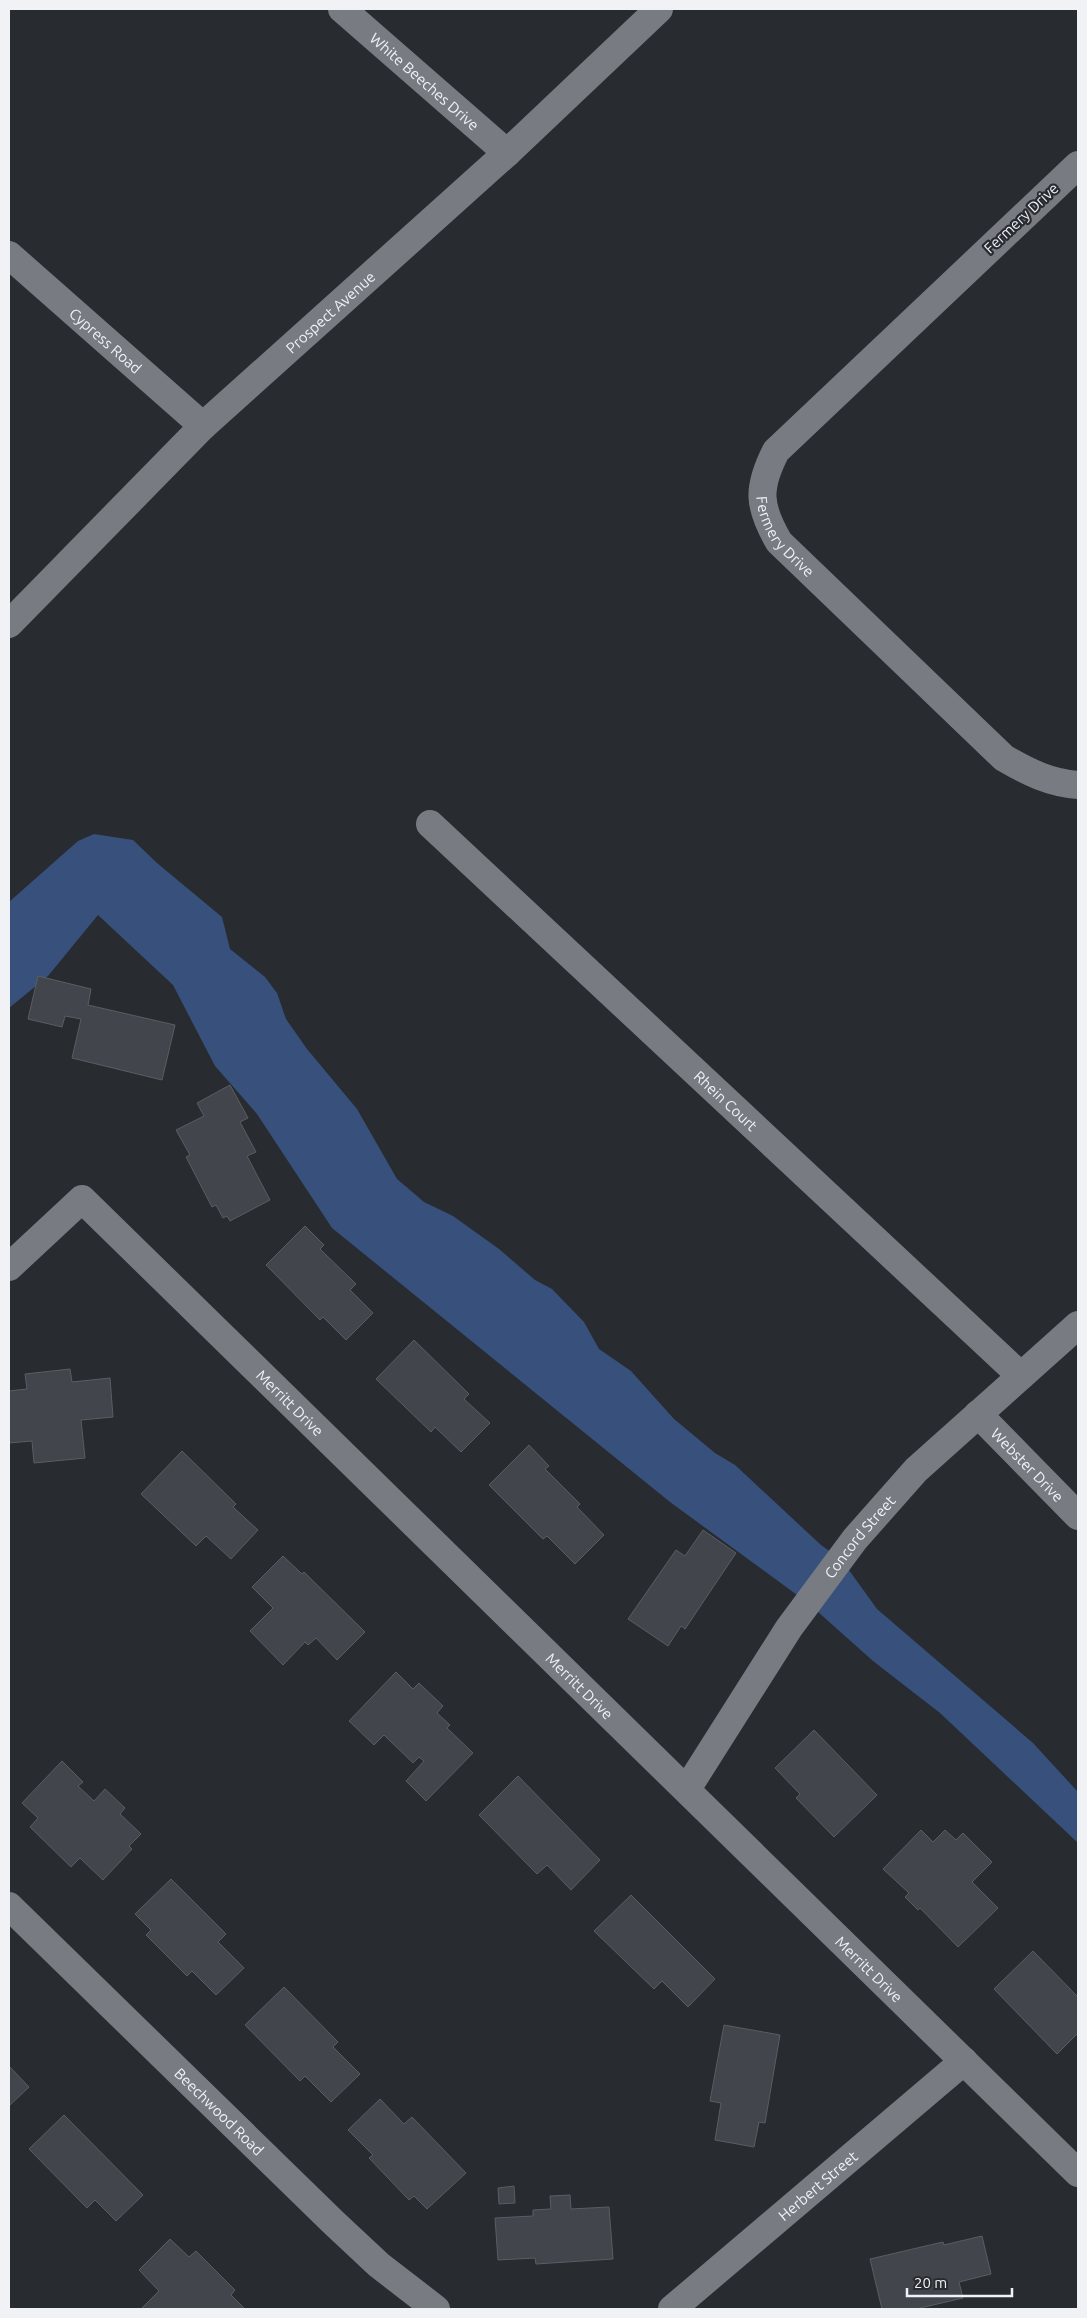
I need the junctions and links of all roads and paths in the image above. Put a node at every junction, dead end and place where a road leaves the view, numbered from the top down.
1 (342, 9) edge
2 (659, 9) edge
3 (507, 153) junction
4 (1078, 164) edge
5 (9, 255) edge
6 (203, 426) junction
7 (9, 624) edge
8 (1078, 785) edge
9 (430, 824) dead end
10 (9, 1267) edge
11 (1078, 1324) edge
12 (1022, 1376) junction
13 (978, 1414) junction
14 (1078, 1516) edge
15 (687, 1789) junction
16 (9, 1906) edge
17 (964, 2061) junction
18 (1078, 2173) edge
19 (436, 2309) edge
20 (672, 2309) edge

1 - 3 street, White Beeches Drive
2 - 3 street, Prospect Avenue
3 - 6 street, Prospect Avenue
4 - 8 street, Fermery Drive
5 - 6 street, Cypress Road
6 - 7 street, Prospect Avenue
9 - 12 street, Rhein Court
10 - 15 street, Merritt Drive
11 - 12 street, Concord Street
12 - 13 street, Concord Street
13 - 14 street, Webster Drive
13 - 15 street, Concord Street
15 - 17 street, Merritt Drive
16 - 19 street, Beechwood Road
17 - 18 street, Merritt Drive
17 - 20 street, Herbert Street

